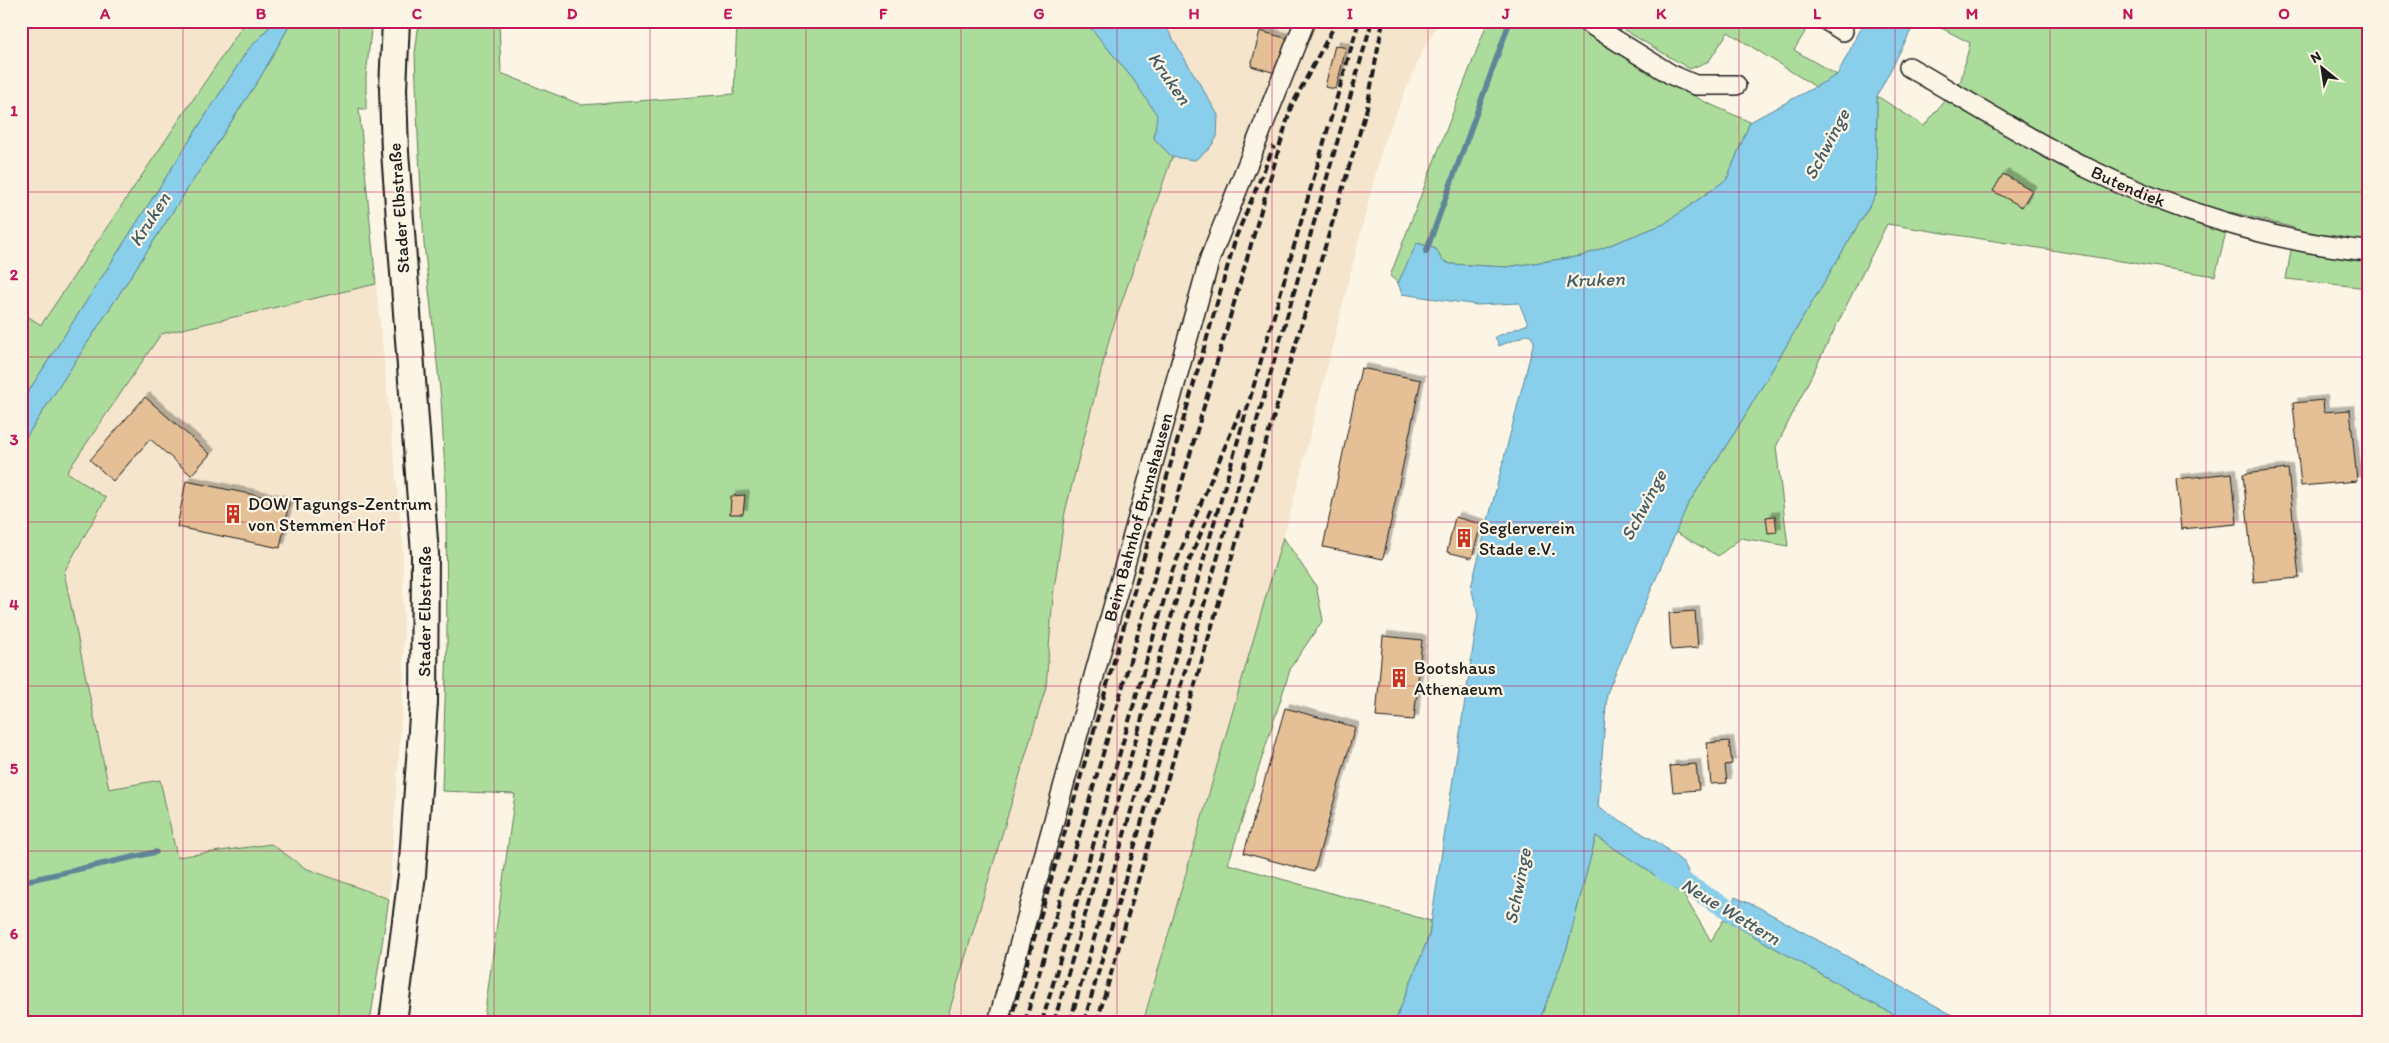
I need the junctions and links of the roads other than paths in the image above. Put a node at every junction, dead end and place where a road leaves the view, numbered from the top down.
1 (396, 21) edge
2 (1305, 21) edge
3 (1585, 21) edge
4 (1827, 21) edge
5 (1844, 31) dead end
6 (1909, 67) dead end
7 (1736, 85) dead end
8 (2368, 251) edge
9 (393, 1022) edge
10 (998, 1022) edge

1 - 9 street, Stader Elbstraße
2 - 10 street, Beim Bahnhof Brunshausen
3 - 7 street
4 - 5 street
6 - 8 street, Butendiek

